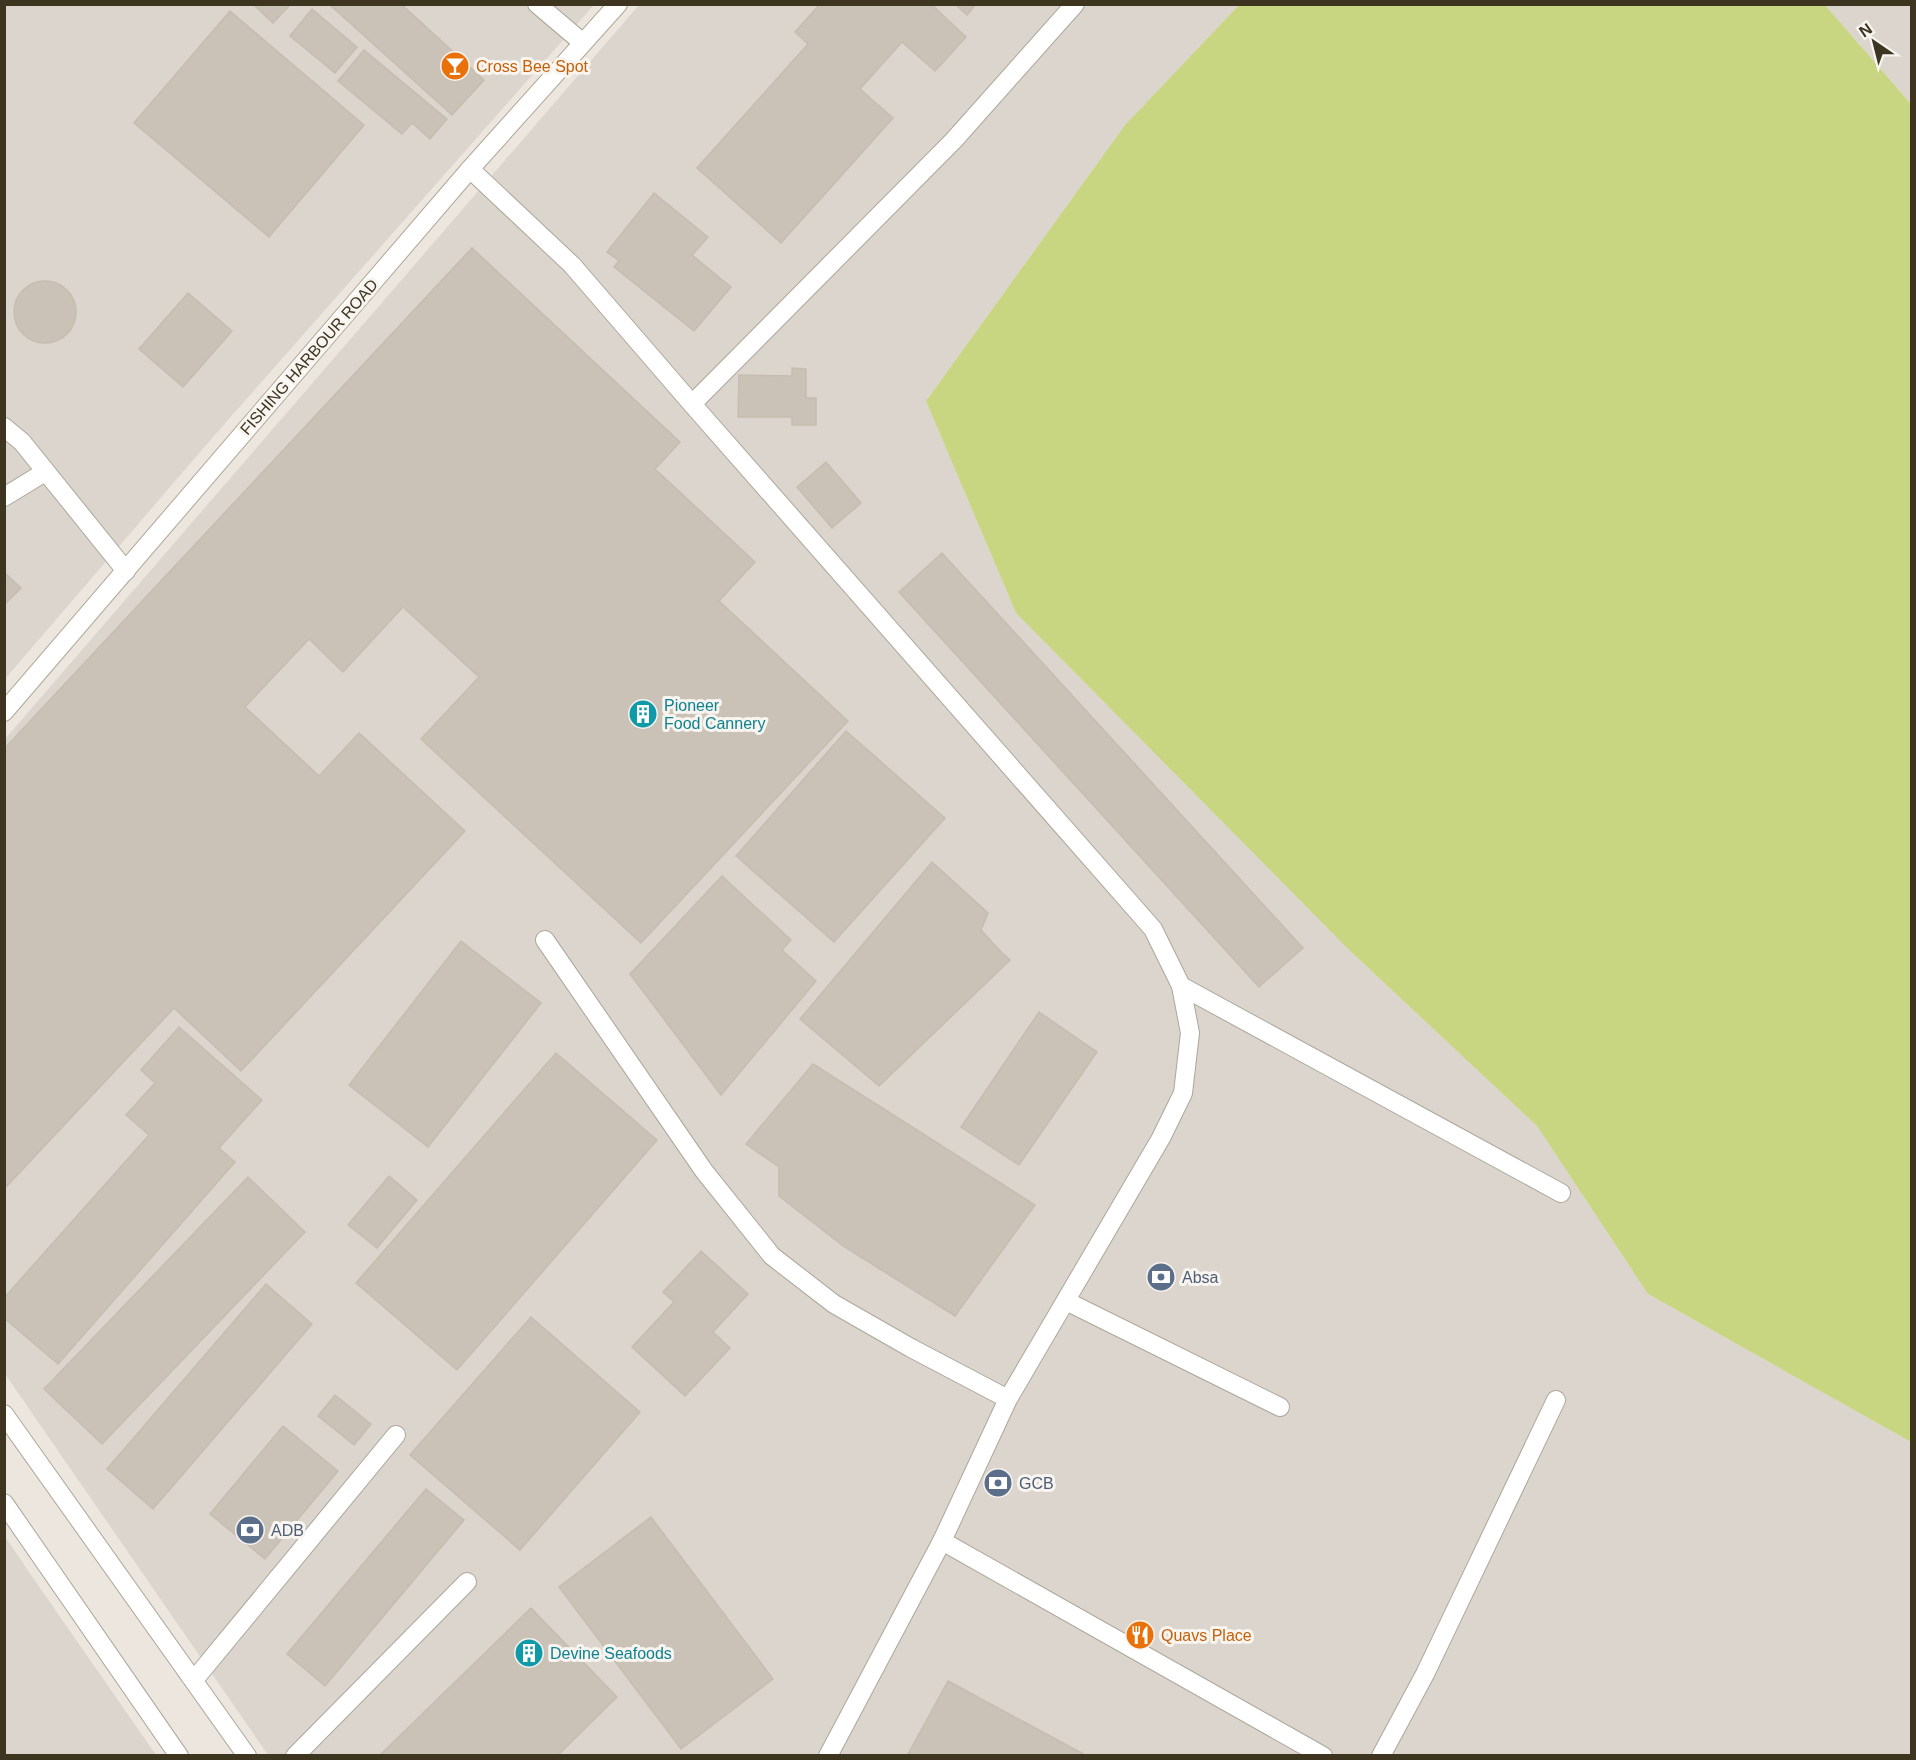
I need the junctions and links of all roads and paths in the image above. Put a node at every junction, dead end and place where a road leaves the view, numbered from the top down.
1 (537, 4) edge
2 (618, 4) edge
3 (1076, 4) edge
4 (583, 43) junction
5 (470, 169) junction
6 (692, 404) junction
7 (4, 427) edge
8 (45, 472) junction
9 (4, 497) edge
10 (126, 571) junction
11 (6, 706) edge
12 (545, 940) dead end
13 (1180, 987) junction
14 (1561, 1193) dead end
15 (1066, 1300) junction
16 (1008, 1399) junction
17 (1556, 1400) dead end
18 (1280, 1407) dead end
19 (4, 1414) edge
20 (396, 1435) dead end
21 (4, 1503) edge
22 (942, 1541) junction
23 (467, 1582) dead end
24 (194, 1680) junction
25 (179, 1755) edge
26 (248, 1755) edge
27 (294, 1755) edge
28 (828, 1755) edge
29 (1323, 1755) edge
30 (1381, 1755) edge

1 - 4 street
2 - 4 street, FISHING HARBOUR ROAD
3 - 6 street
4 - 5 street, FISHING HARBOUR ROAD
5 - 6 street
5 - 10 street, FISHING HARBOUR ROAD
6 - 13 street
7 - 8 street
8 - 9 street
8 - 10 street
10 - 11 street, FISHING HARBOUR ROAD
12 - 16 street
13 - 14 street
13 - 15 street
15 - 16 street
15 - 18 street
16 - 22 street
17 - 30 street
19 - 24 street
20 - 24 street
21 - 25 street
22 - 28 street
22 - 29 street
23 - 27 street
24 - 26 street

